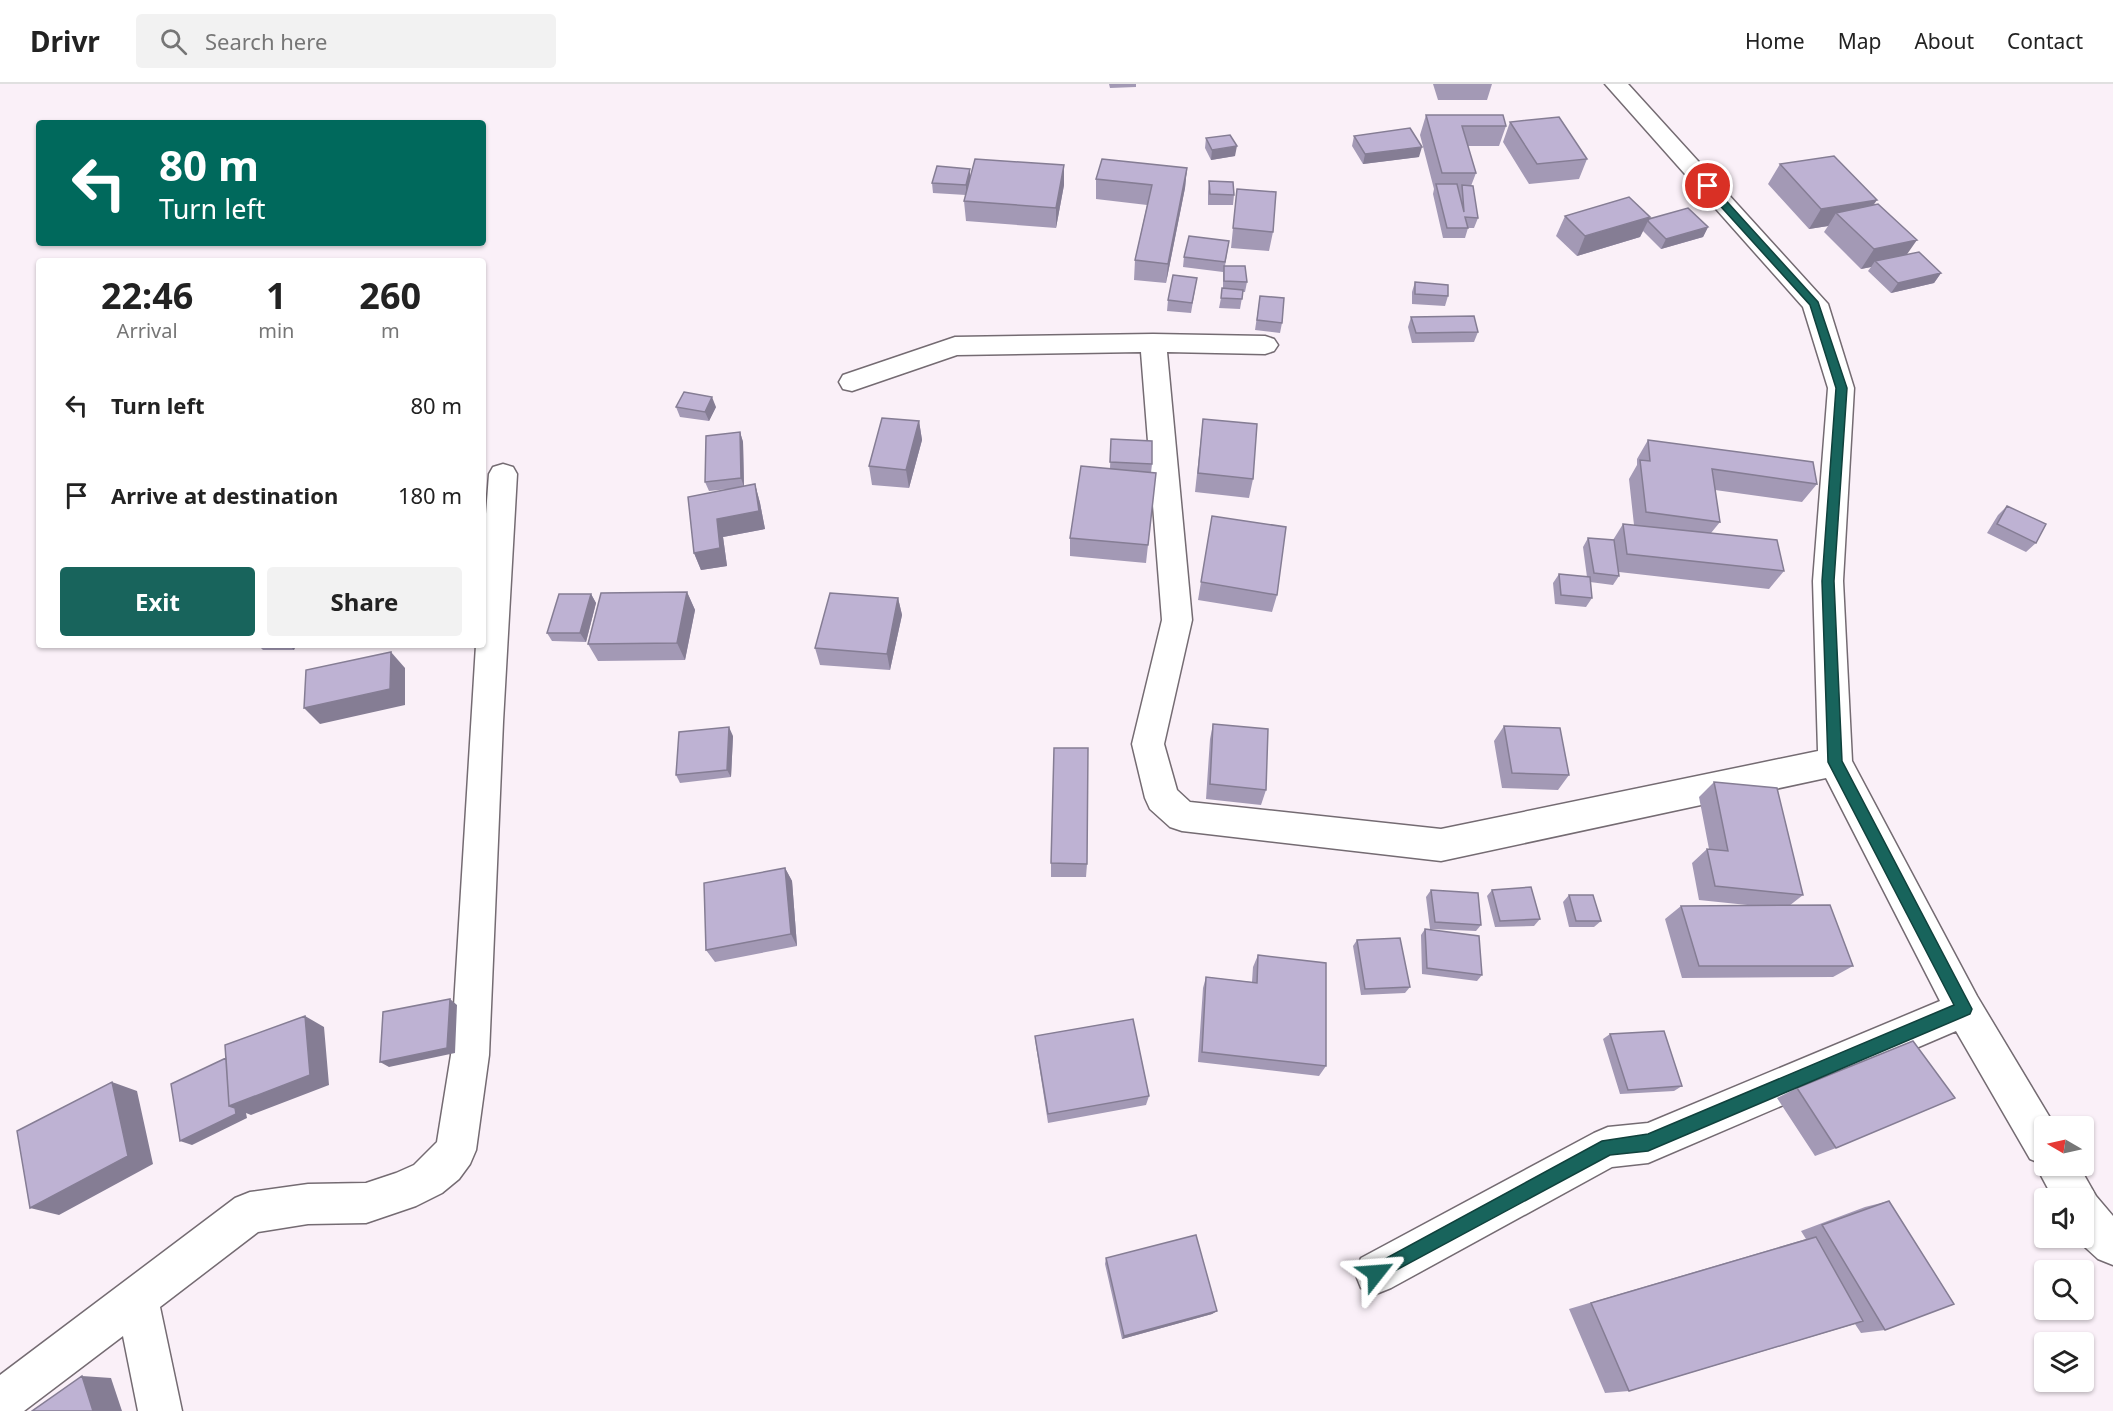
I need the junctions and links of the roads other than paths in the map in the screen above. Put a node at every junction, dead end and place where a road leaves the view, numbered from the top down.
1 (1616, 84) edge
2 (1153, 343) junction
3 (1265, 345) dead end
4 (852, 382) dead end
5 (503, 474) dead end
6 (1835, 762) junction
7 (1964, 1009) junction
8 (2034, 1128) edge
9 (2094, 1227) edge
10 (2113, 1244) edge
11 (1376, 1273) dead end
12 (137, 1297) junction
13 (0, 1402) edge
14 (159, 1411) edge

1 - 6 street
2 - 3 street
2 - 4 street
2 - 6 street
5 - 12 street
6 - 7 street
7 - 8 street
7 - 11 street
9 - 10 street
12 - 13 street
12 - 14 street

